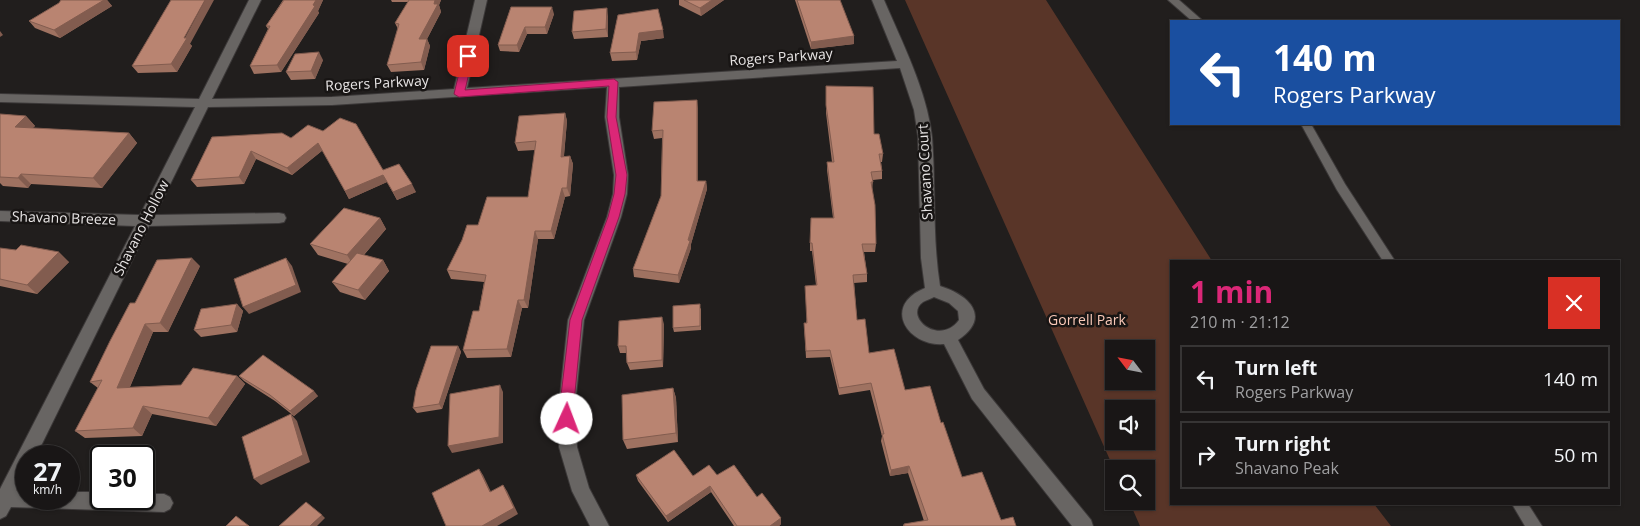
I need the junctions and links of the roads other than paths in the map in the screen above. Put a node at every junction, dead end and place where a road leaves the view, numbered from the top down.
1 (254, 0) edge
2 (481, 0) edge
3 (878, 0) edge
4 (1173, 0) edge
5 (1197, 20) edge
6 (905, 64) junction
7 (614, 82) junction
8 (459, 94) junction
9 (0, 98) edge
10 (203, 103) junction
11 (1307, 125) edge
12 (0, 216) edge
13 (279, 218) dead end
14 (144, 221) junction
15 (1387, 260) edge
16 (933, 291) junction
17 (948, 338) junction
18 (32, 445) edge
19 (15, 478) edge
20 (2, 502) edge
21 (164, 503) dead end
22 (1520, 505) edge
23 (600, 526) edge
24 (1084, 526) edge
25 (1534, 526) edge

1 - 10 street, Shavano Hollow
2 - 8 street
3 - 6 street, Shavano Court
4 - 5 lane
6 - 7 street, Rogers Parkway
6 - 16 street, Shavano Court
7 - 8 street, Rogers Parkway
7 - 23 street
8 - 10 street, Rogers Parkway
9 - 10 street, Rogers Parkway
10 - 14 street, Shavano Hollow
11 - 15 lane
12 - 14 street, Shavano Breeze
13 - 14 street, Shavano Breeze
14 - 18 street, Shavano Hollow
16 - 17 street
16 - 17 street
17 - 24 street
19 - 20 street, Shavano Hollow
20 - 21 street
22 - 25 lane

